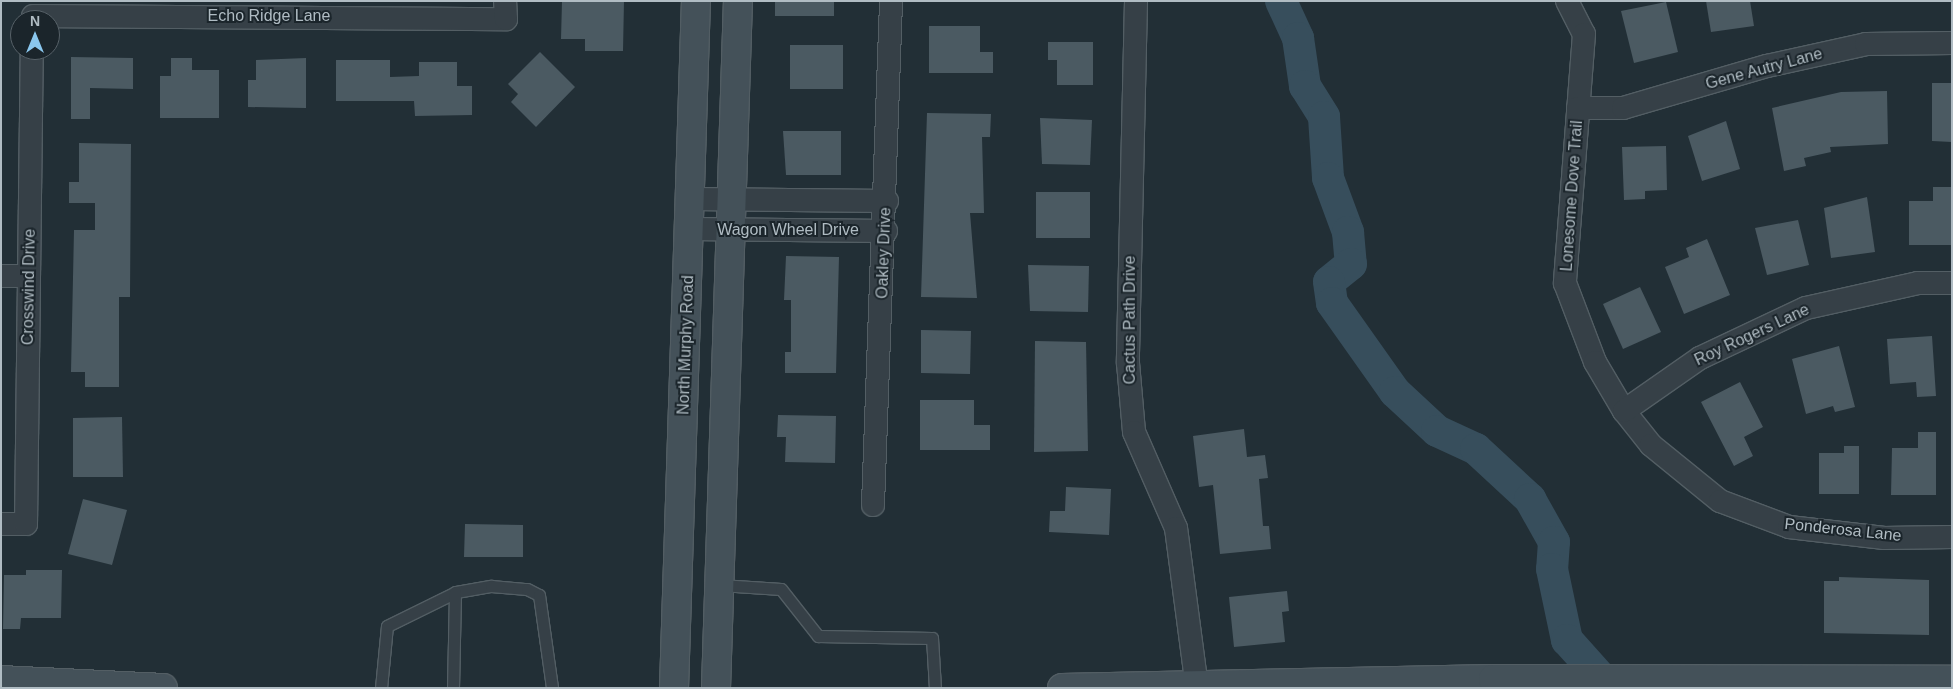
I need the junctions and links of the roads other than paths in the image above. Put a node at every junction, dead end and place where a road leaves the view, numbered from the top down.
1 (696, 1) edge
2 (738, 1) edge
3 (892, 1) edge
4 (1136, 1) edge
5 (1567, 1) edge
6 (273, 9) edge
7 (505, 10) edge
8 (60, 12) edge
9 (1952, 44) edge
10 (32, 60) edge
11 (1578, 108) junction
12 (692, 199) junction
13 (734, 200) junction
14 (886, 201) junction
15 (690, 229) junction
16 (734, 229) junction
17 (886, 231) junction
18 (1, 276) edge
19 (29, 276) junction
20 (1952, 283) edge
21 (1624, 411) junction
22 (873, 505) dead end
23 (1, 524) edge
24 (1952, 537) edge
25 (720, 585) junction
26 (455, 592) junction
27 (1, 680) edge
28 (1952, 680) edge
29 (64, 685) edge
30 (1198, 686) edge
31 (163, 688) edge
32 (381, 688) edge
33 (453, 688) edge
34 (552, 688) edge
35 (674, 688) edge
36 (716, 688) edge
37 (935, 688) edge
38 (1062, 688) edge

1 - 12 main road, North Murphy Road
2 - 13 main road
3 - 14 street, Oakley Drive
4 - 30 street, Cactus Path Drive
5 - 11 street, Lonesome Dove Trail
6 - 7 street, Echo Ridge Lane
6 - 8 street, Echo Ridge Lane
9 - 11 street, Gene Autry Lane
10 - 19 street, Crosswind Drive
11 - 21 street, Lonesome Dove Trail
12 - 13 street, Wagon Wheel Drive
12 - 15 main road, North Murphy Road
13 - 14 street, Wagon Wheel Drive
13 - 16 main road
14 - 17 street, Oakley Drive
15 - 16 street, Wagon Wheel Drive
15 - 35 main road, North Murphy Road
16 - 17 street, Wagon Wheel Drive
16 - 25 main road
17 - 22 street, Oakley Drive
18 - 19 street
19 - 23 street, Crosswind Drive
20 - 21 street, Roy Rogers Lane
21 - 24 street, Ponderosa Lane
25 - 36 main road
25 - 37 lane
26 - 32 lane
26 - 33 lane
26 - 34 lane
27 - 29 main road
28 - 30 main road
29 - 31 main road
30 - 38 main road

